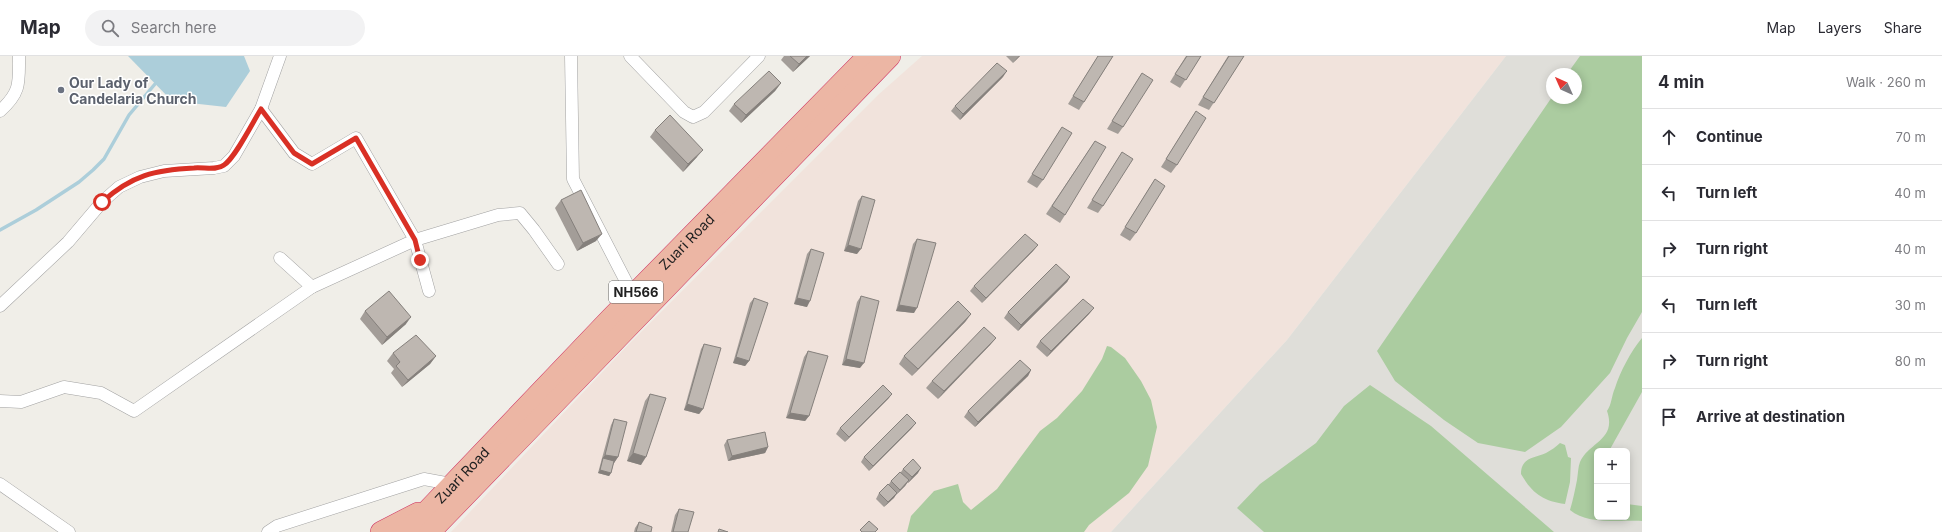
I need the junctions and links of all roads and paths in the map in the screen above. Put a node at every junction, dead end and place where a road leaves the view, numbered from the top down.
1 (19, 56) edge
2 (280, 56) edge
3 (571, 56) edge
4 (630, 56) edge
5 (759, 56) edge
6 (879, 58) edge
7 (261, 109) junction
8 (0, 111) edge
9 (415, 240) junction
10 (280, 258) dead end
11 (558, 264) dead end
12 (312, 287) junction
13 (429, 291) dead end
14 (633, 295) junction
15 (0, 306) edge
16 (0, 401) edge
17 (0, 484) edge
18 (451, 484) junction
19 (436, 522) edge
20 (69, 532) edge
21 (268, 532) edge
22 (381, 532) edge
23 (406, 532) edge

1 - 8 street
2 - 7 street
3 - 14 street
4 - 5 street
6 - 14 highway, Zuari Road / NH566
6 - 19 highway, Zuari Road / NH566
7 - 9 street
7 - 15 street
9 - 11 street
9 - 12 street
9 - 13 street
10 - 12 street
12 - 16 street
14 - 18 highway, Zuari Road / NH566
17 - 20 street
18 - 19 highway, Zuari Road / NH566
18 - 21 street
19 - 22 highway
19 - 23 highway, Zuari Road / NH566

